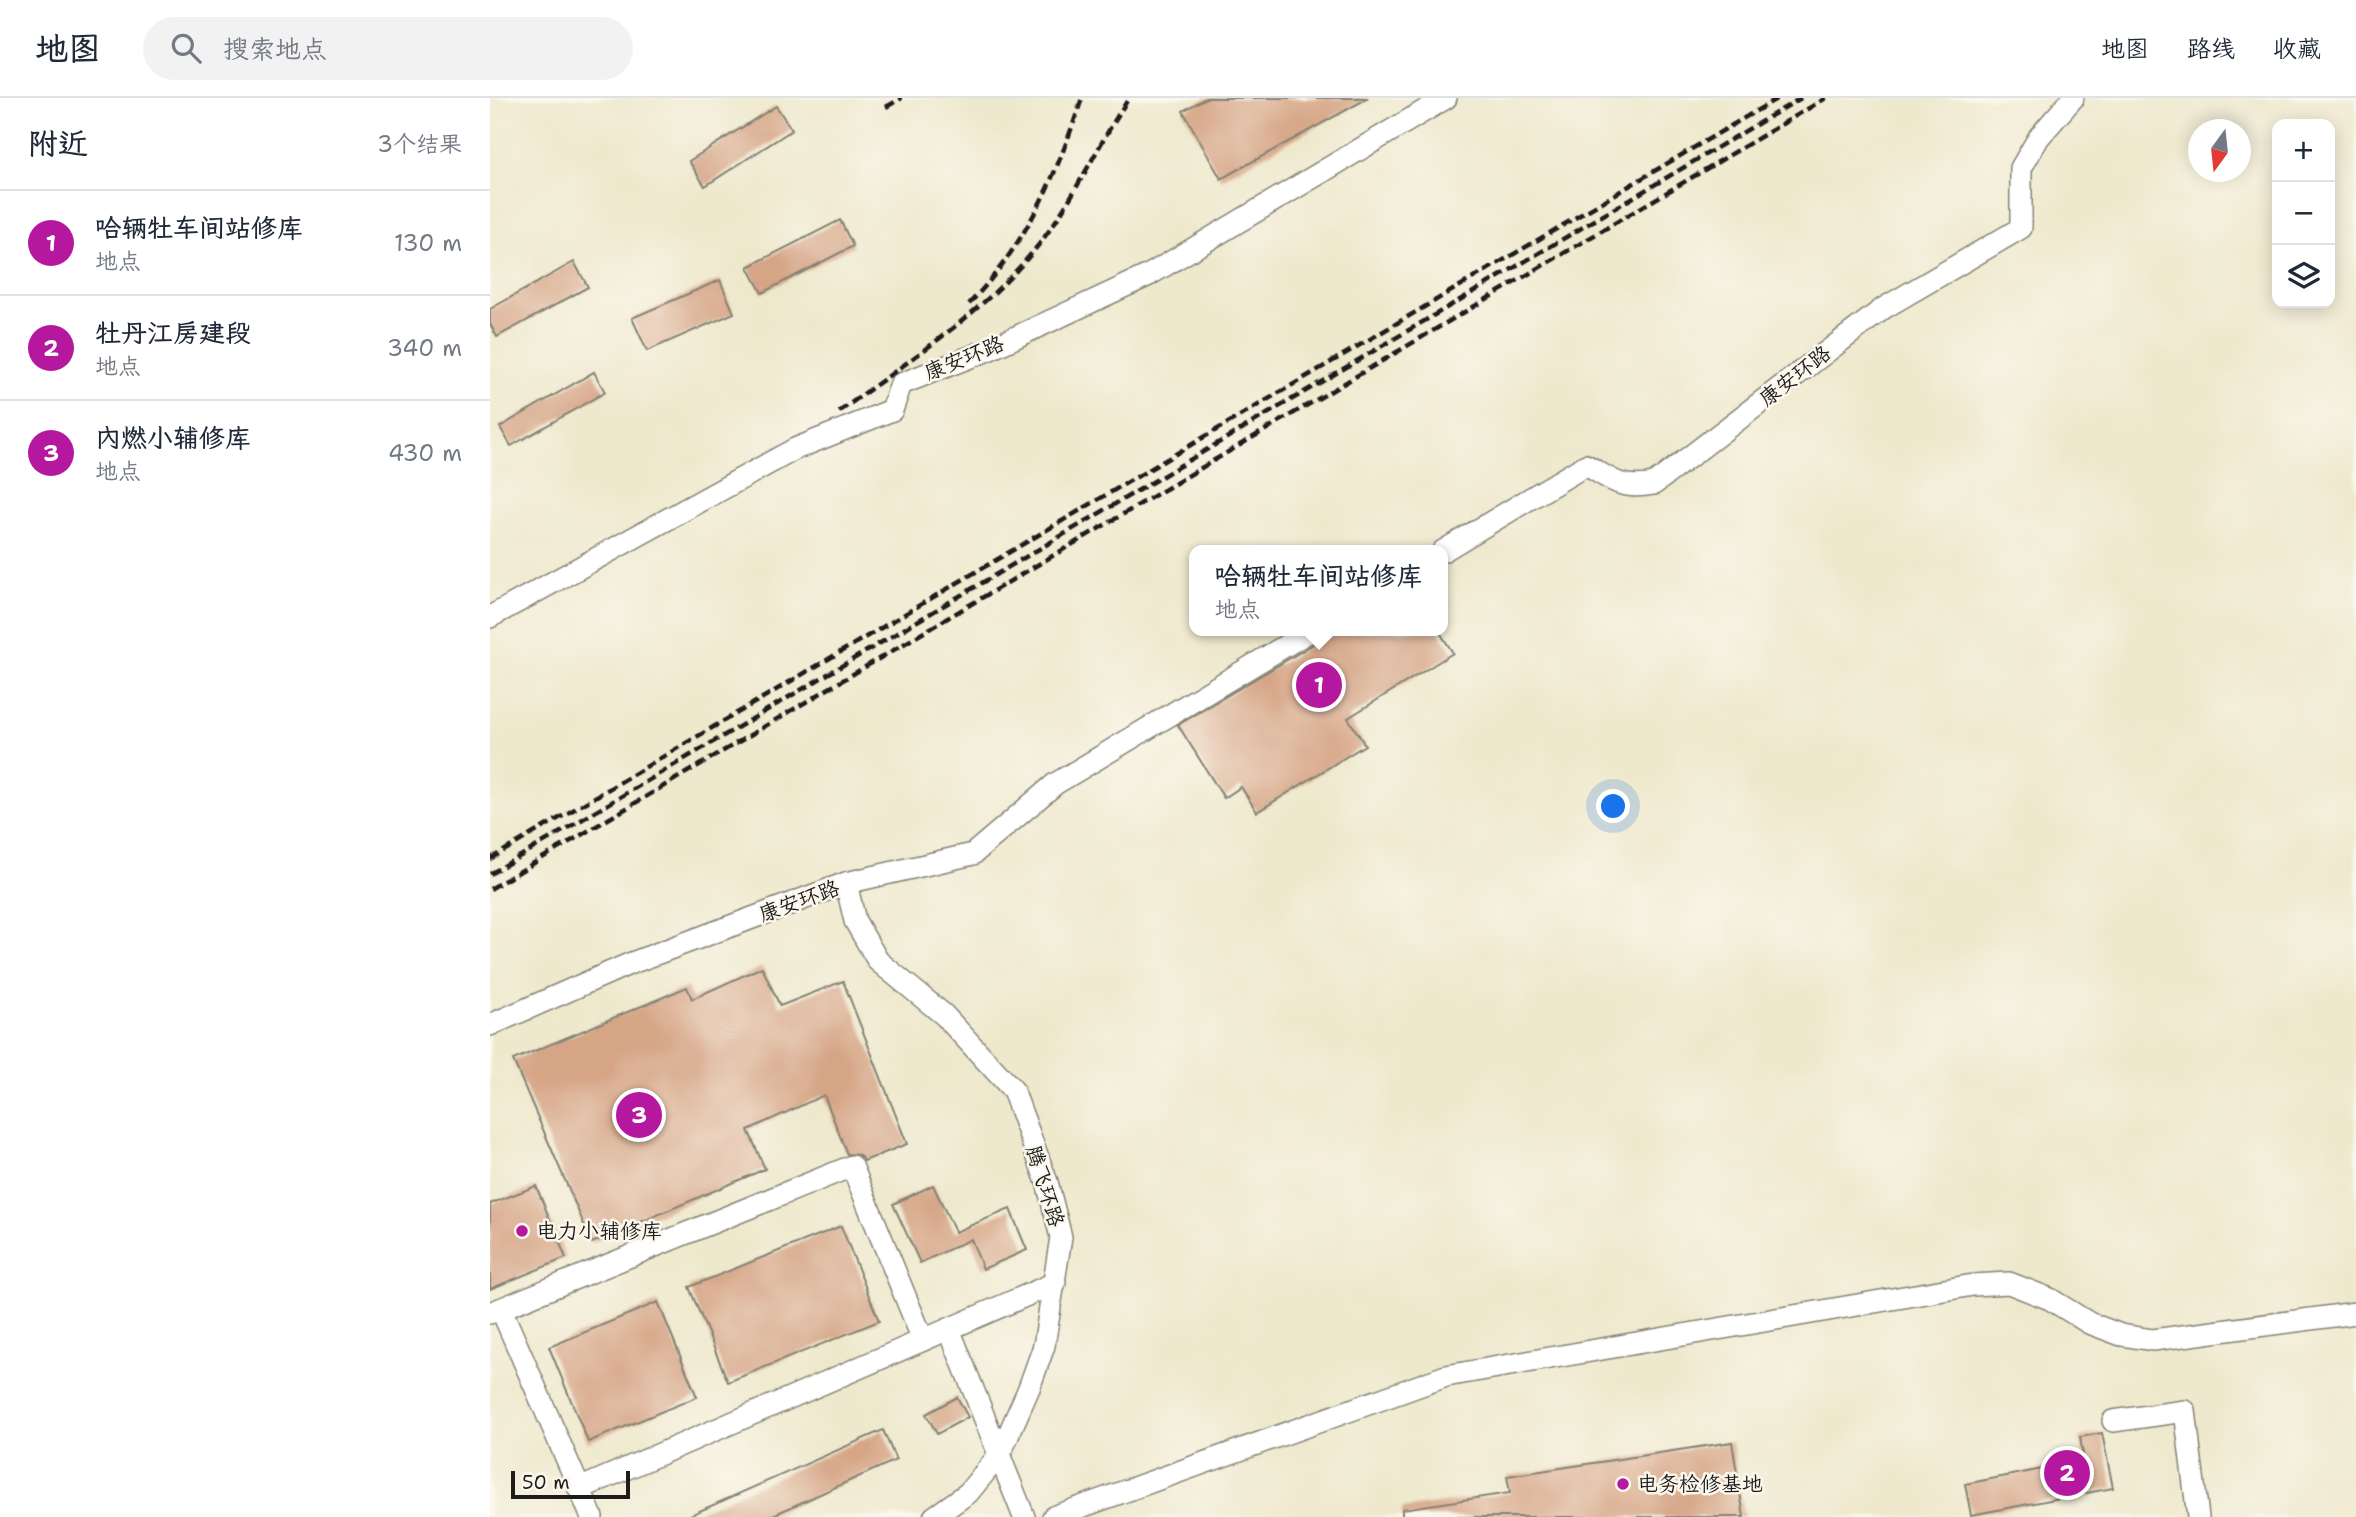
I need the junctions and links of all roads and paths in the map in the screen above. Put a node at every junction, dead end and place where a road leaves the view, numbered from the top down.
1 (1446, 98) edge
2 (2073, 98) edge
3 (1448, 548) edge
4 (490, 617) edge
5 (1302, 636) edge
6 (846, 883) junction
7 (490, 1024) edge
8 (1055, 1283) junction
9 (495, 1311) edge
10 (2356, 1313) edge
11 (949, 1329) junction
12 (923, 1340) junction
13 (2113, 1420) dead end
14 (1000, 1454) junction
15 (579, 1489) junction
16 (592, 1517) edge
17 (934, 1517) edge
18 (1024, 1517) edge
19 (1053, 1517) edge
20 (2199, 1517) edge

1 - 4 lane, 康安环路
2 - 3 lane, 康安环路
5 - 6 lane, 康安环路
6 - 7 lane, 康安环路
6 - 8 lane, 腾飞环路
8 - 11 lane
8 - 14 lane, 腾飞环路
9 - 12 lane
9 - 15 lane
10 - 19 lane
11 - 12 lane
11 - 14 lane
12 - 15 lane
13 - 20 lane
14 - 17 lane, 腾飞环路
14 - 18 lane
15 - 16 lane

